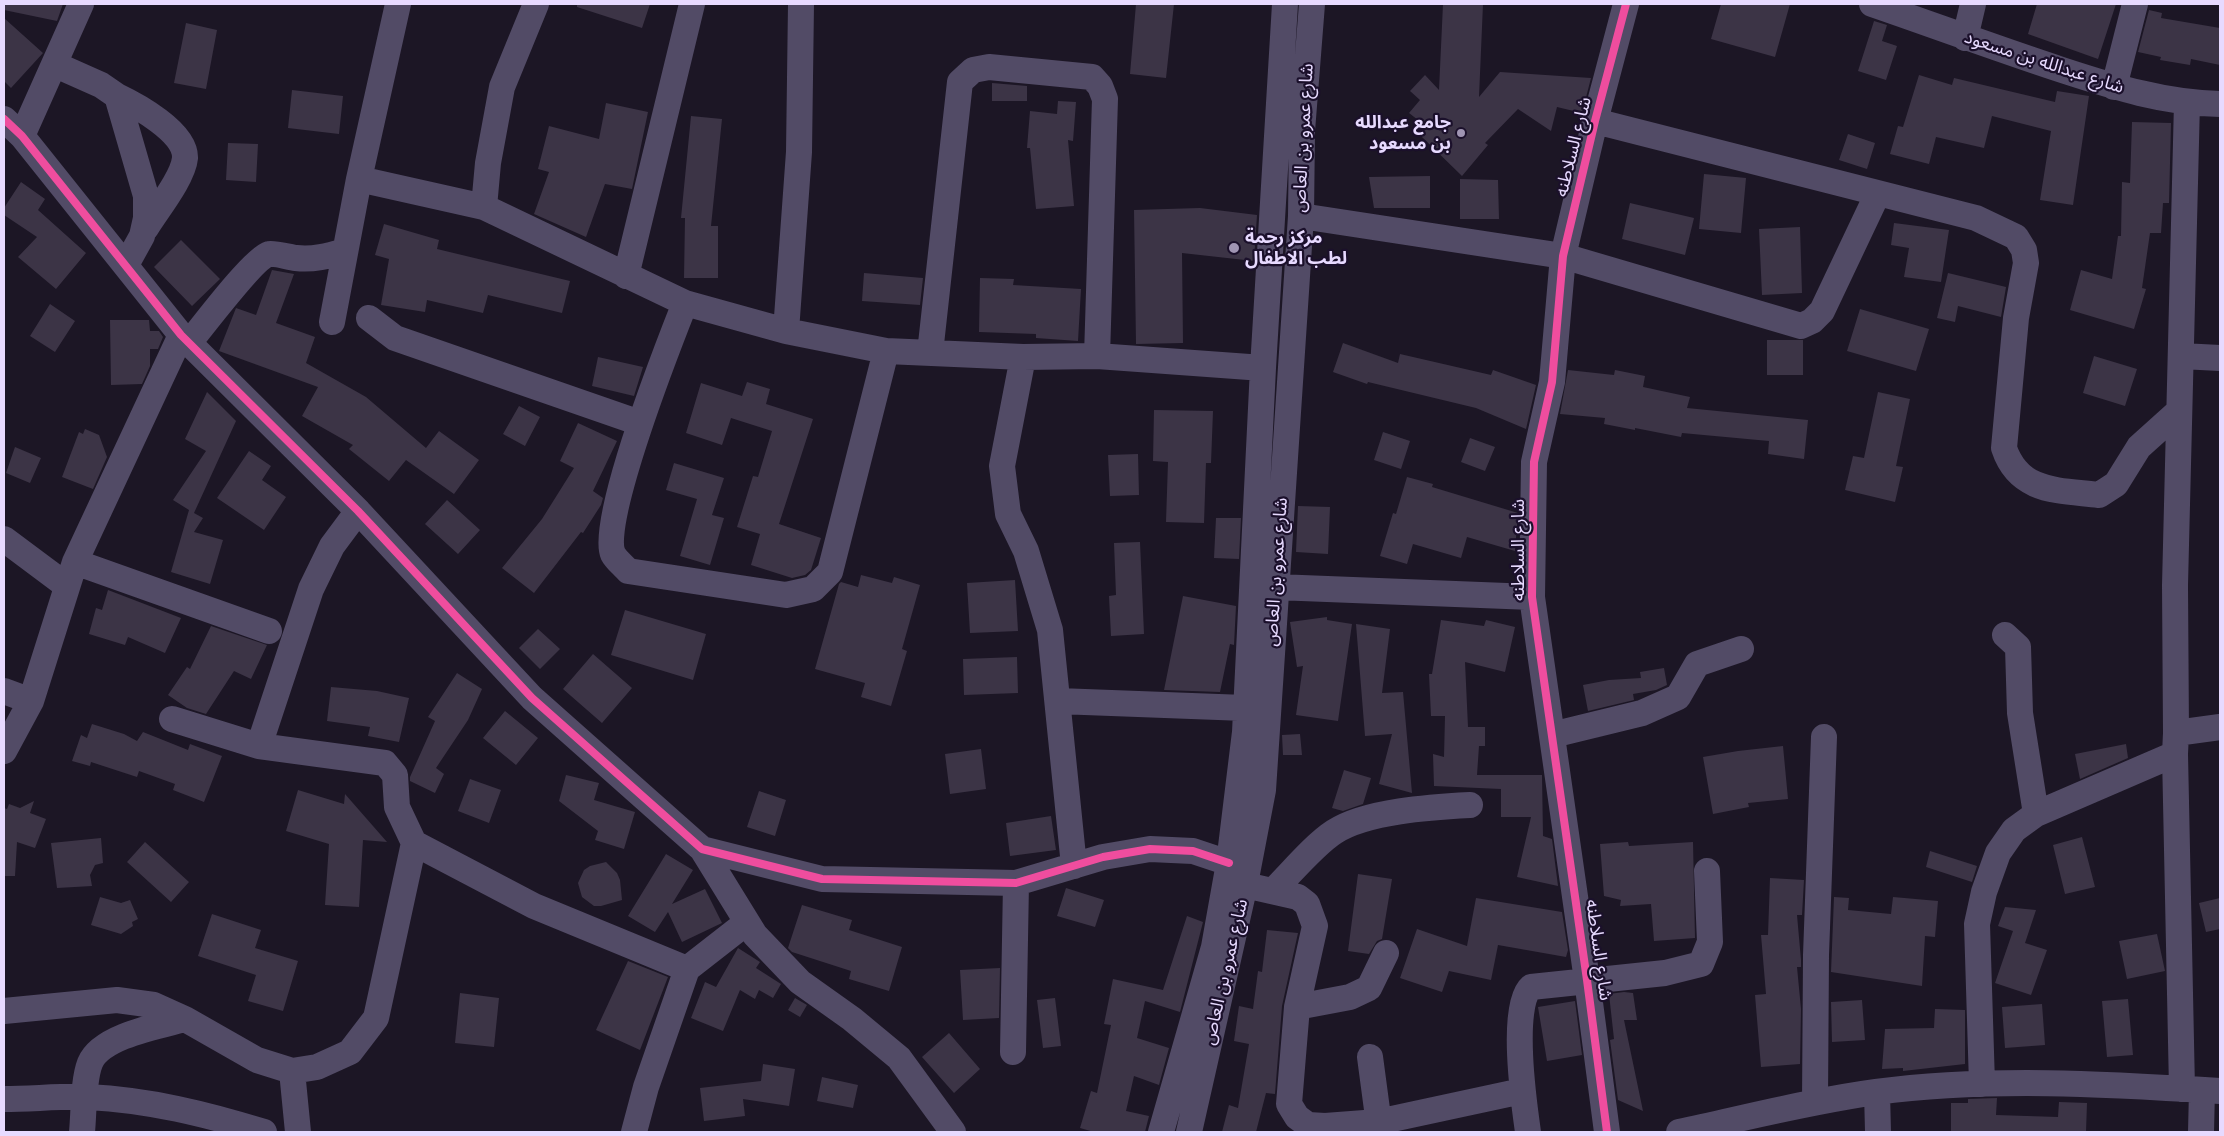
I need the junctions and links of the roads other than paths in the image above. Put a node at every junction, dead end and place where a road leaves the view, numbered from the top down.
1 (81, 4) edge
2 (398, 4) edge
3 (536, 4) edge
4 (692, 4) edge
5 (801, 4) edge
6 (1285, 4) edge
7 (1312, 4) edge
8 (1626, 4) edge
9 (1872, 4) edge
10 (1973, 4) edge
11 (2135, 4) edge
12 (1966, 38) junction
13 (56, 65) junction
14 (2114, 87) junction
15 (117, 96) junction
16 (2187, 102) junction
17 (2220, 104) edge
18 (1594, 121) junction
19 (13, 127) edge
20 (359, 178) junction
21 (1877, 195) junction
22 (484, 207) junction
23 (1300, 216) junction
24 (142, 236) junction
25 (345, 251) junction
26 (1563, 256) junction
27 (126, 265) junction
28 (626, 276) junction
29 (685, 303) junction
30 (369, 318) dead end
31 (332, 322) dead end
32 (786, 331) junction
33 (185, 339) junction
34 (886, 351) junction
35 (930, 353) junction
36 (1097, 356) junction
37 (2180, 356) junction
38 (1023, 357) junction
39 (2220, 358) edge
40 (1263, 368) junction
41 (2179, 411) junction
42 (640, 422) junction
43 (358, 511) junction
44 (4, 539) edge
45 (75, 562) junction
46 (67, 586) junction
47 (1276, 587) junction
48 (1532, 597) junction
49 (269, 632) dead end
50 (2005, 635) dead end
51 (1741, 649) dead end
52 (4, 691) edge
53 (31, 701) junction
54 (1058, 701) junction
55 (1245, 708) junction
56 (172, 719) dead end
57 (2220, 727) edge
58 (1552, 735) junction
59 (1824, 737) dead end
60 (2175, 744) junction
61 (259, 746) junction
62 (4, 751) edge
63 (1470, 805) dead end
64 (2036, 814) junction
65 (414, 843) junction
66 (702, 849) junction
67 (1229, 863) junction
68 (1074, 866) junction
69 (1707, 871) dead end
70 (1016, 883) junction
71 (1244, 885) junction
72 (1273, 891) junction
73 (746, 923) junction
74 (1386, 953) dead end
75 (688, 969) junction
76 (1587, 980) junction
77 (1297, 1007) junction
78 (4, 1011) edge
79 (185, 1019) junction
80 (1013, 1052) dead end
81 (1370, 1057) dead end
82 (292, 1071) junction
83 (1982, 1084) junction
84 (2201, 1090) edge
85 (1522, 1091) junction
86 (1877, 1092) junction
87 (86, 1097) junction
88 (4, 1099) edge
89 (1815, 1102) junction
90 (1379, 1127) edge
91 (82, 1132) edge
92 (264, 1132) edge
93 (298, 1132) edge
94 (634, 1132) edge
95 (953, 1132) edge
96 (1161, 1132) edge
97 (1189, 1132) edge
98 (1528, 1132) edge
99 (1607, 1132) edge
100 (1679, 1132) edge
101 (1878, 1132) edge
102 (2201, 1132) edge

1 - 13 street
2 - 20 street
3 - 22 street
4 - 28 street
5 - 32 street
6 - 40 street
7 - 23 street, شارع عمرو بن العاص
8 - 18 street, شارع السلاطنه
9 - 12 street, شارع عبدالله بن مسعود
10 - 12 street
11 - 14 street
12 - 14 street, شارع عبدالله بن مسعود
13 - 15 street
13 - 19 street
14 - 16 street, شارع عبدالله بن مسعود
15 - 24 street
15 - 24 street
16 - 17 street, شارع عبدالله بن مسعود
16 - 37 street
18 - 21 street
18 - 26 street, شارع السلاطنه
19 - 27 street
20 - 22 street
20 - 25 street
21 - 26 street
21 - 41 street
22 - 28 street
23 - 26 street
23 - 47 street, شارع عمرو بن العاص
24 - 27 street
25 - 31 street
25 - 33 street
26 - 48 street, شارع السلاطنه
27 - 33 street
28 - 29 street
29 - 32 street
29 - 42 street
30 - 42 street
32 - 34 street
33 - 43 street
33 - 45 street
34 - 35 street
34 - 42 street
35 - 36 street
35 - 38 street
36 - 38 street
36 - 40 street
37 - 39 street
37 - 41 street
38 - 54 street
40 - 55 street
41 - 60 street
43 - 61 street
43 - 66 street
44 - 46 street
45 - 46 street
45 - 49 street
46 - 53 street
47 - 48 street
47 - 71 street, شارع عمرو بن العاص
48 - 58 street, شارع السلاطنه
50 - 64 street
51 - 58 street
52 - 53 street
53 - 62 street
54 - 55 street
54 - 68 street
55 - 67 street
56 - 61 street
57 - 60 street
58 - 76 street, شارع السلاطنه
59 - 89 street
60 - 64 street
60 - 84 street
61 - 65 street
63 - 72 street
64 - 83 street
65 - 75 street
65 - 82 street
66 - 70 street
66 - 73 street
67 - 68 street
67 - 96 street
68 - 70 street
69 - 76 street
70 - 80 street
71 - 72 street
71 - 97 street, شارع عمرو بن العاص
72 - 77 street
73 - 75 street
73 - 95 street
74 - 77 street
75 - 94 street
76 - 85 street
76 - 99 street, شارع السلاطنه
77 - 90 street
78 - 79 street
79 - 82 street
79 - 87 street
81 - 90 street
82 - 93 street
83 - 84 street
83 - 86 street
84 - 102 street
85 - 90 street
85 - 98 street
86 - 89 street
86 - 101 street
87 - 88 street
87 - 91 street
87 - 92 street
89 - 100 street

